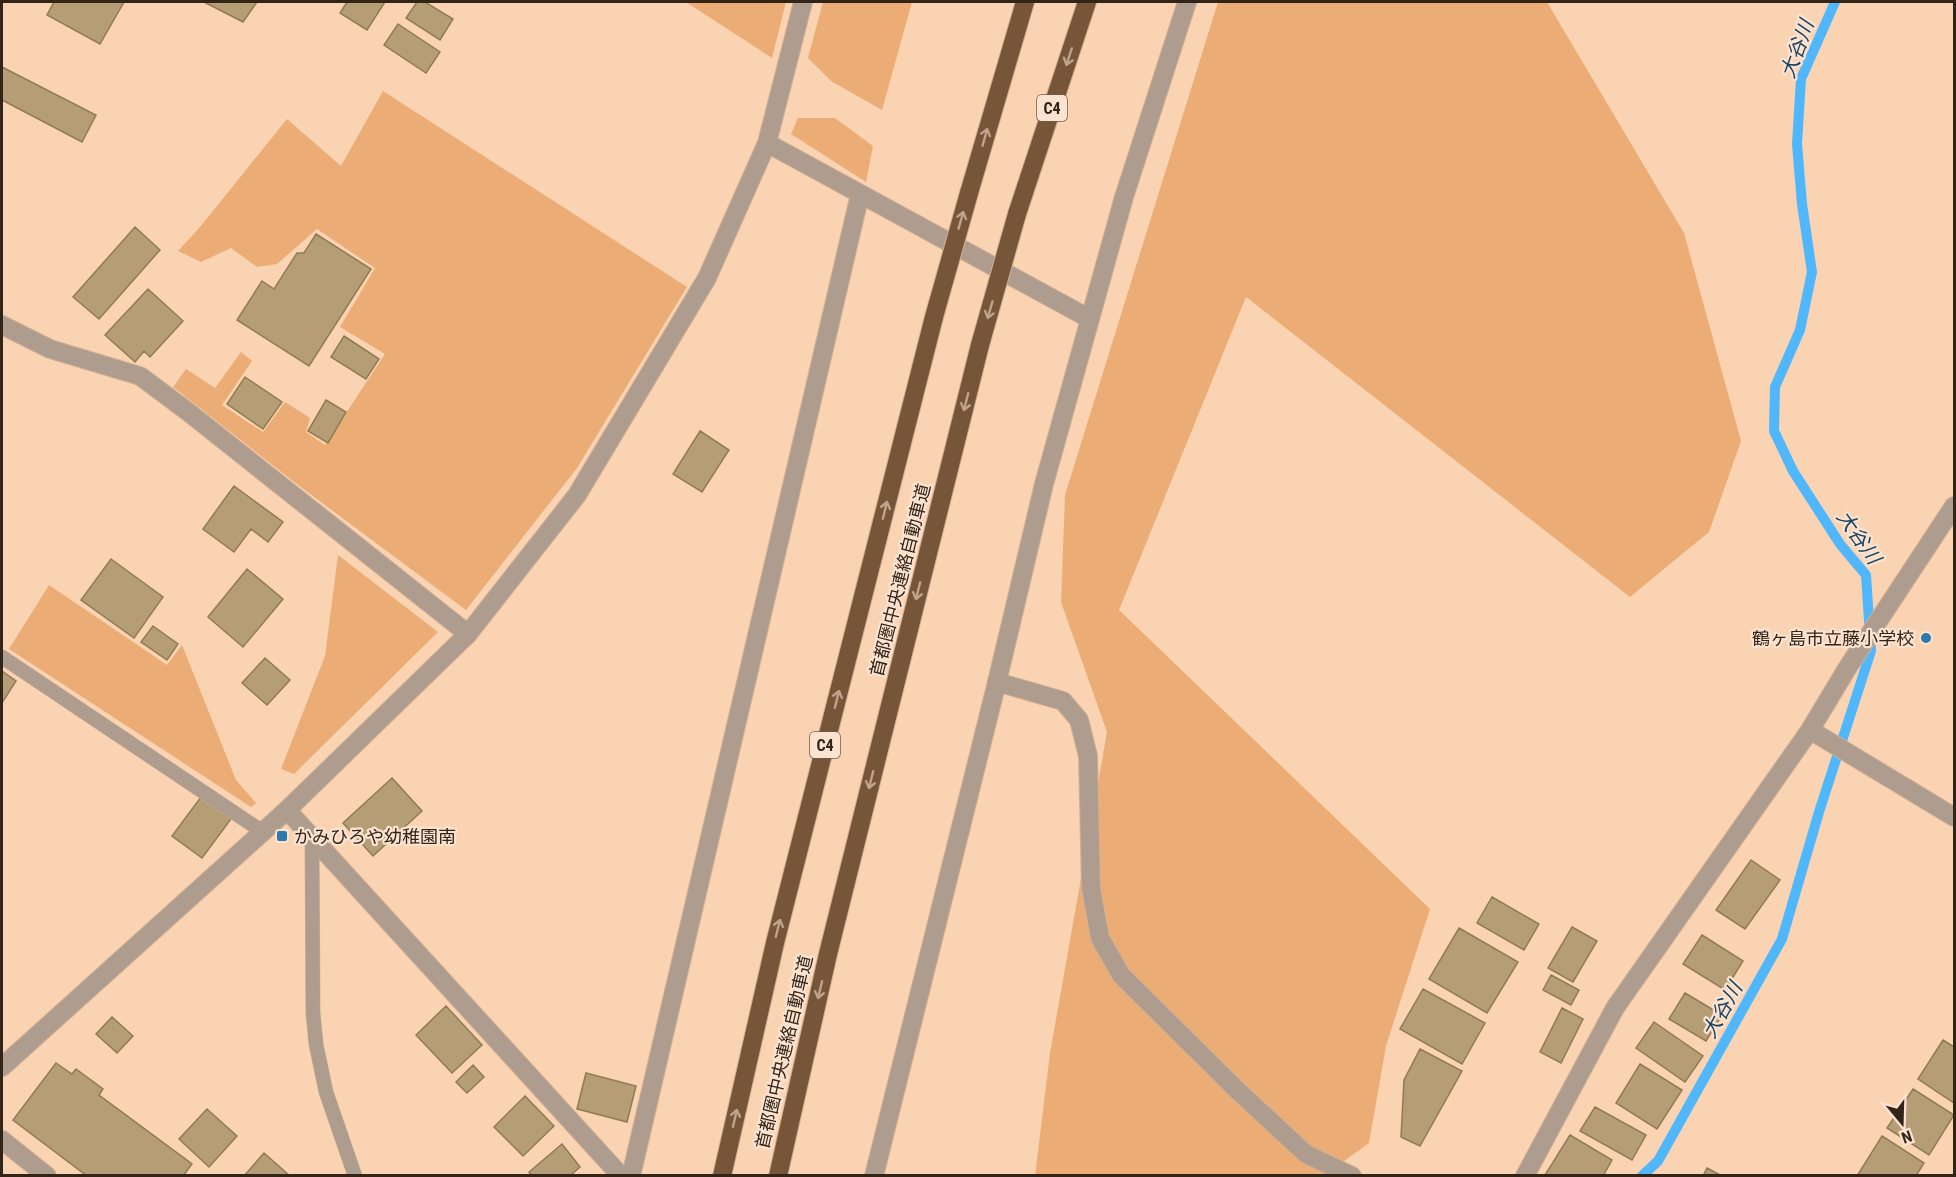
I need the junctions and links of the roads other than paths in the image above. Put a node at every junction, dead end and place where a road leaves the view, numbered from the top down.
1 (803, 2) edge
2 (1026, 2) edge
3 (1088, 2) edge
4 (1187, 2) edge
5 (767, 143) junction
6 (860, 194) junction
7 (1090, 319) junction
8 (2, 325) edge
9 (1954, 506) edge
10 (468, 634) junction
11 (2, 657) edge
12 (997, 682) junction
13 (1810, 730) junction
14 (287, 810) junction
15 (1954, 817) edge
16 (263, 832) junction
17 (312, 838) junction
18 (2, 1067) edge
19 (2, 1140) edge
20 (47, 1176) edge
21 (355, 1176) edge
22 (621, 1176) edge
23 (631, 1176) edge
24 (722, 1176) edge
25 (778, 1176) edge
26 (874, 1176) edge
27 (1352, 1176) edge
28 (1525, 1176) edge

1 - 5 street
24 -> 2 highway, 首都圏中央連絡自動車道 / C4, bridge
3 -> 25 highway, 首都圏中央連絡自動車道 / C4, bridge
4 - 7 street
5 - 6 street
5 - 10 street
6 - 7 street
6 - 23 street
7 - 12 street
8 - 10 street
9 - 13 street
10 - 14 street
11 - 16 lane
12 - 26 street
12 - 27 street
13 - 15 street
13 - 28 street
14 - 16 street
14 - 17 street
16 - 18 street
17 - 21 lane
17 - 22 street
19 - 20 street

